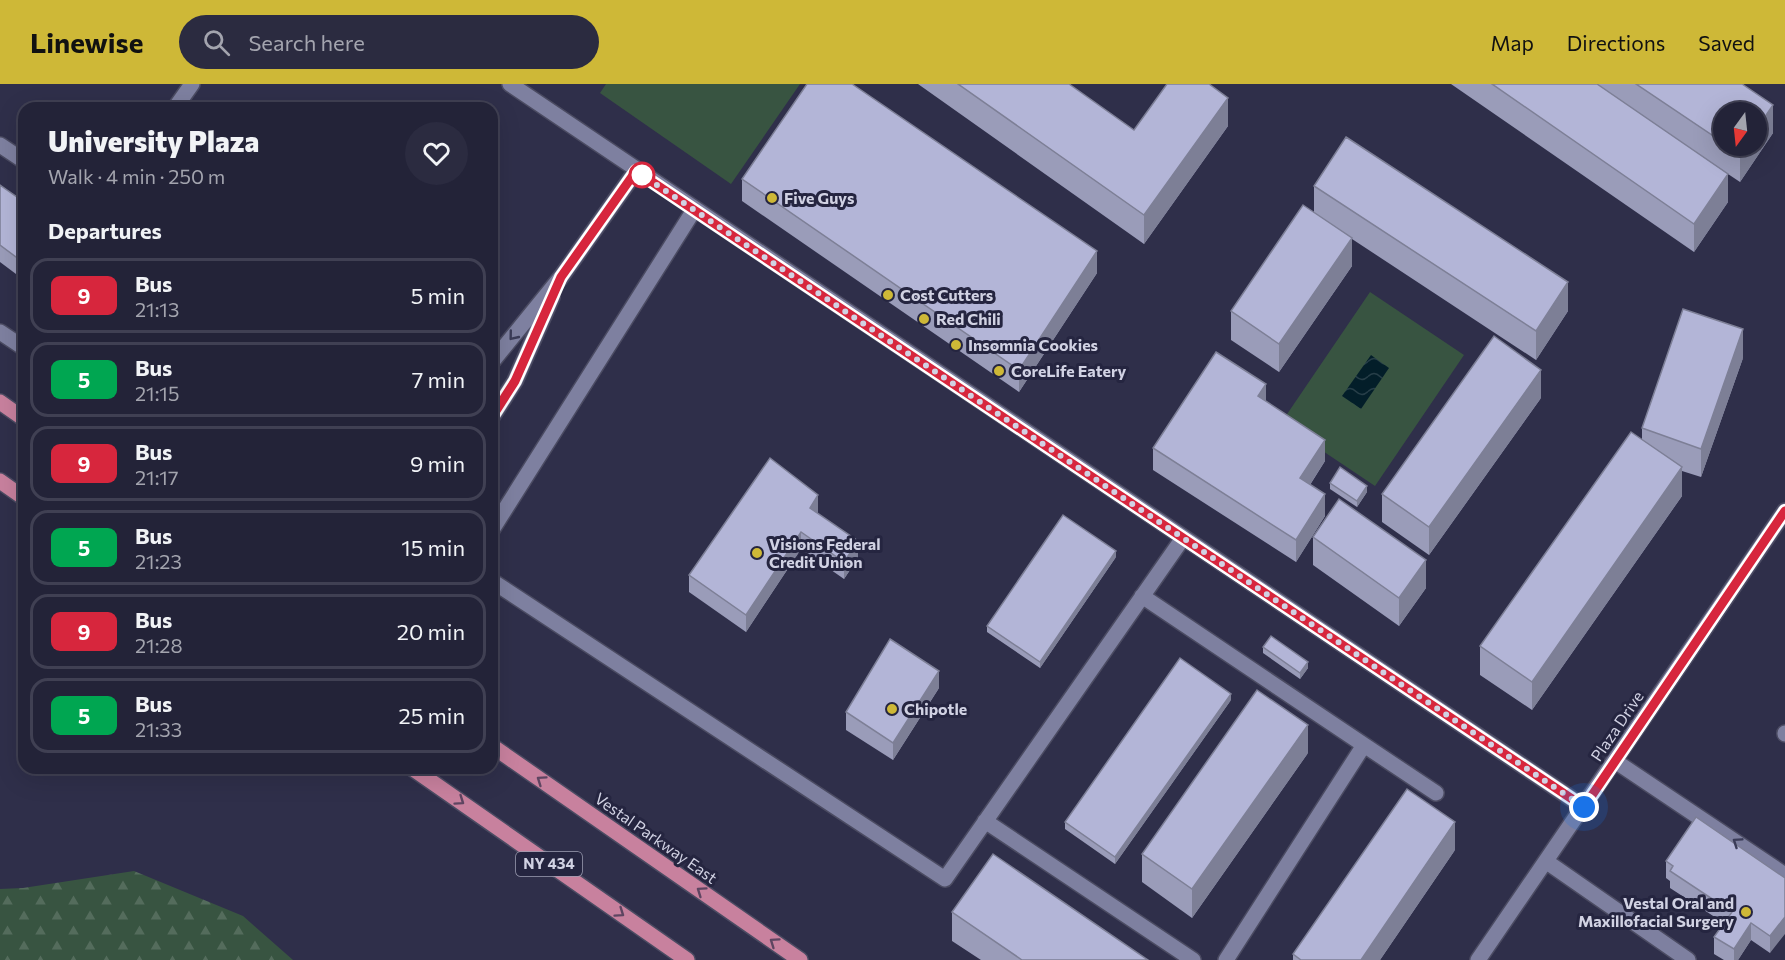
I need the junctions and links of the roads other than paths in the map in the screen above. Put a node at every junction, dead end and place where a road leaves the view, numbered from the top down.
1 (192, 84) edge
2 (510, 84) edge
3 (179, 102) edge
4 (0, 145) edge
5 (18, 157) edge
6 (636, 171) junction
7 (694, 210) junction
8 (561, 277) junction
9 (0, 332) edge
10 (18, 344) edge
11 (498, 355) edge
12 (0, 402) edge
13 (498, 408) edge
14 (18, 415) edge
15 (0, 481) edge
16 (18, 494) edge
17 (1785, 511) edge
18 (498, 520) edge
19 (1183, 538) junction
20 (498, 585) edge
21 (1142, 596) junction
22 (1364, 745) junction
23 (498, 750) edge
24 (1616, 761) junction
25 (421, 774) edge
26 (1436, 792) dead end
27 (1584, 807) junction
28 (985, 821) junction
29 (1546, 862) junction
30 (1785, 875) edge
31 (687, 960) edge
32 (800, 960) edge
33 (1193, 960) edge
34 (1226, 960) edge
35 (1478, 960) edge
36 (1688, 960) edge

1 - 3 street
2 - 6 street
4 - 5 street
6 - 7 street
6 - 8 street
7 - 18 street
7 - 19 street
8 -> 11 street
8 - 13 street
9 - 10 street
12 - 14 main road
15 - 16 main road
17 - 24 street, Plaza Drive
19 - 21 street
19 - 27 street
20 - 28 street
21 - 22 street
21 - 28 street
22 - 26 street
22 - 34 street
32 -> 23 main road, Vestal Parkway East
24 - 27 street, Plaza Drive
30 -> 24 street
25 -> 31 main road, NY 434
27 - 29 street, Plaza Drive
28 - 33 street
29 - 35 street, Plaza Drive
29 - 36 street

